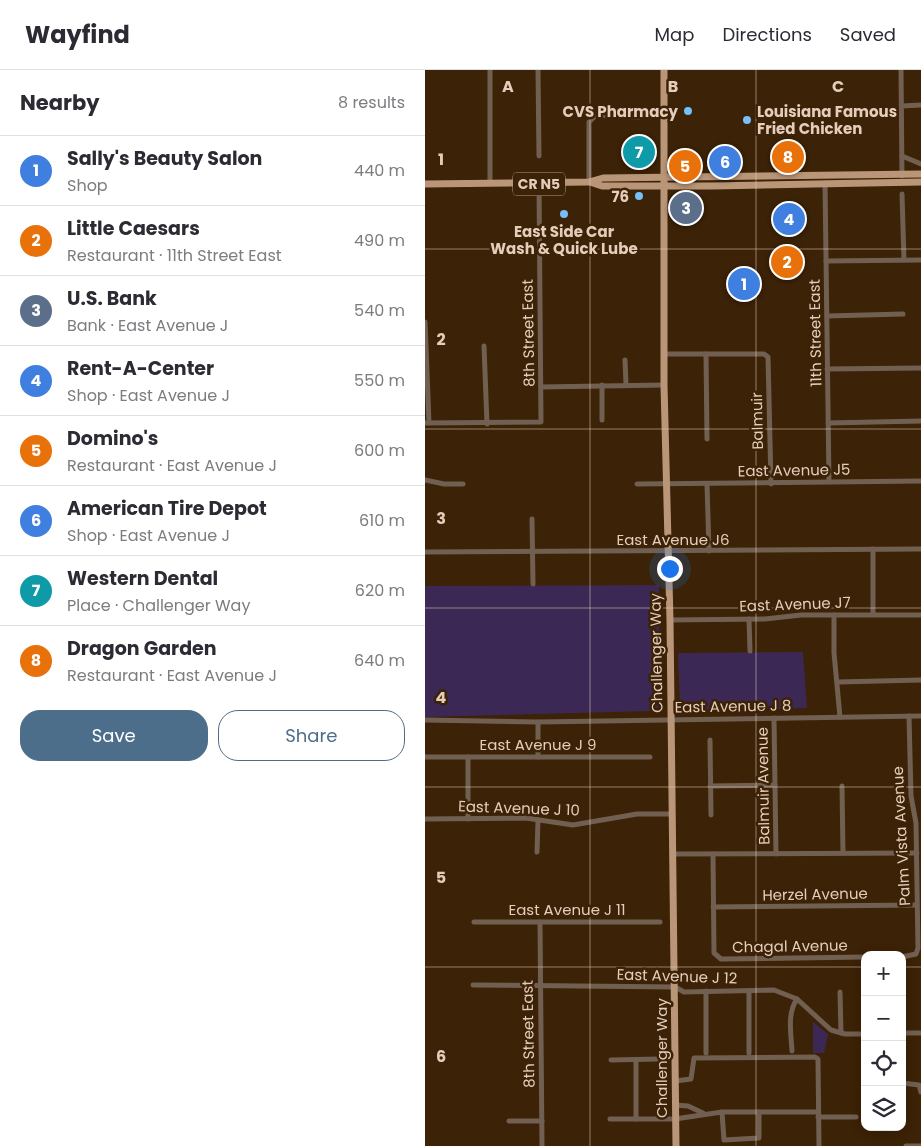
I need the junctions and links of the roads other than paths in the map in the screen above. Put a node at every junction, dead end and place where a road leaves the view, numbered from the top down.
1 (490, 70) edge
2 (538, 70) edge
3 (664, 70) edge
4 (901, 70) edge
5 (902, 106) junction
6 (921, 106) edge
7 (639, 116) dead end
8 (539, 156) dead end
9 (902, 156) junction
10 (921, 164) edge
11 (921, 174) edge
12 (767, 177) junction
13 (800, 177) junction
14 (902, 178) junction
15 (589, 182) junction
16 (664, 182) junction
17 (921, 182) edge
18 (425, 184) edge
19 (490, 184) junction
20 (539, 184) junction
21 (825, 184) junction
22 (769, 185) junction
23 (727, 186) junction
24 (902, 194) dead end
25 (904, 260) junction
26 (921, 260) edge
27 (827, 261) junction
28 (903, 314) dead end
29 (827, 316) junction
30 (425, 322) edge
31 (485, 346) dead end
32 (665, 354) junction
33 (705, 354) junction
34 (625, 360) dead end
35 (921, 368) edge
36 (827, 369) junction
37 (426, 374) edge
38 (626, 384) junction
39 (602, 385) junction
40 (664, 385) junction
41 (541, 387) junction
42 (602, 420) dead end
43 (921, 421) edge
44 (427, 423) edge
45 (828, 423) junction
46 (487, 424) junction
47 (707, 439) dead end
48 (425, 480) edge
49 (921, 481) edge
50 (829, 482) junction
51 (463, 484) dead end
52 (637, 484) dead end
53 (667, 484) junction
54 (707, 484) junction
55 (771, 484) junction
56 (532, 519) dead end
57 (873, 549) junction
58 (921, 549) edge
59 (425, 552) edge
60 (532, 552) junction
61 (668, 552) junction
62 (709, 552) junction
63 (533, 584) dead end
64 (873, 614) junction
65 (834, 615) junction
66 (921, 615) edge
67 (749, 619) junction
68 (670, 620) junction
69 (750, 651) dead end
70 (921, 680) edge
71 (838, 682) junction
72 (909, 716) junction
73 (921, 716) edge
74 (841, 717) junction
75 (774, 718) junction
76 (670, 719) junction
77 (425, 720) edge
78 (538, 722) junction
79 (710, 740) dead end
80 (425, 756) edge
81 (468, 756) junction
82 (538, 757) junction
83 (650, 757) dead end
84 (711, 786) junction
85 (775, 786) junction
86 (842, 786) dead end
87 (672, 814) junction
88 (711, 815) dead end
89 (425, 818) edge
90 (468, 819) junction
91 (538, 820) junction
92 (537, 852) dead end
93 (843, 853) junction
94 (917, 853) junction
95 (673, 854) junction
96 (713, 854) junction
97 (776, 854) junction
98 (917, 905) junction
99 (713, 907) junction
100 (474, 922) dead end
101 (540, 922) junction
102 (660, 922) dead end
103 (906, 956) edge
104 (861, 957) edge
105 (473, 985) dead end
106 (540, 986) junction
107 (675, 987) junction
108 (706, 991) junction
109 (749, 991) junction
110 (840, 992) dead end
111 (797, 999) junction
112 (921, 1033) edge
113 (841, 1034) junction
114 (861, 1034) edge
115 (906, 1034) edge
116 (792, 1051) dead end
117 (706, 1052) dead end
118 (749, 1052) dead end
119 (611, 1060) dead end
120 (636, 1060) junction
121 (659, 1060) dead end
122 (675, 1081) junction
123 (906, 1083) edge
124 (921, 1092) edge
125 (675, 1106) junction
126 (722, 1112) junction
127 (759, 1112) junction
128 (704, 1114) junction
129 (818, 1115) junction
130 (856, 1118) dead end
131 (675, 1119) junction
132 (610, 1120) dead end
133 (635, 1120) junction
134 (509, 1121) dead end
135 (542, 1121) junction
136 (542, 1146) edge
137 (676, 1146) edge
138 (819, 1146) edge
139 (906, 1146) edge
140 (921, 1146) edge

1 - 19 street
2 - 8 street
3 - 16 main road, Challenger Way
4 - 5 street
5 - 6 street
5 - 9 street
7 - 15 street
9 - 10 street
9 - 14 street
11 - 14 main road, CR N5
12 - 13 main road, CR N5
12 - 16 main road, CR N5
12 - 23 main road
13 - 14 main road, CR N5
13 - 22 main road
14 - 17 main road, CR N5
14 - 21 main road, CR N5
15 - 16 main road, CR N5
15 - 20 main road, CR N5
16 - 23 main road, CR N5
16 - 32 main road, Challenger Way
18 - 19 main road, CR N5
19 - 20 main road, CR N5
20 - 41 street, 8th Street East
21 - 22 main road, CR N5
21 - 27 street, 11th Street East
22 - 23 main road, CR N5
24 - 25 street
25 - 26 street
25 - 27 street
27 - 29 street, 11th Street East
28 - 29 street
29 - 36 street, 11th Street East
30 - 37 street
31 - 46 street
32 - 33 street
32 - 40 main road, Challenger Way
33 - 47 street
33 - 55 street, Balmuir
34 - 38 street
35 - 36 street
36 - 45 street, 11th Street East
37 - 44 street
38 - 39 street
38 - 40 street
39 - 41 street
39 - 42 street
40 - 53 main road, Challenger Way
41 - 46 street, 8th Street East
43 - 45 street
44 - 46 street
45 - 50 street, 11th Street East
48 - 51 street
49 - 50 street, East Avenue J5
50 - 55 street, East Avenue J5
52 - 53 street, East Avenue J5
53 - 54 street, East Avenue J5
53 - 61 main road, Challenger Way
54 - 55 street, East Avenue J5
54 - 62 street
56 - 60 street
57 - 58 street, East Avenue J6
57 - 62 street, East Avenue J6
57 - 64 street
59 - 60 street, East Avenue J6
60 - 61 street, East Avenue J6
60 - 63 street
61 - 62 street, East Avenue J6
61 - 68 main road, Challenger Way
64 - 65 street, East Avenue J7
64 - 66 street, East Avenue J7
65 - 67 street, East Avenue J7
65 - 71 street
67 - 68 street, East Avenue J7
67 - 69 street
68 - 76 main road, Challenger Way
70 - 71 street
71 - 74 street
72 - 73 street, East Avenue J 8
72 - 74 street, East Avenue J 8
72 - 94 street, Palm Vista Avenue
74 - 75 street, East Avenue J 8
75 - 76 street, East Avenue J 8
75 - 85 street, Balmuir Avenue
76 - 78 street, East Avenue J 8
76 - 87 main road, Challenger Way
77 - 78 street, East Avenue J 8
78 - 82 street
79 - 84 street
80 - 81 street, East Avenue J 9
81 - 82 street, East Avenue J 9
81 - 90 street
82 - 83 street, East Avenue J 9
84 - 85 street
84 - 88 street
85 - 97 street, Balmuir Avenue
86 - 93 street
87 - 91 street, East Avenue J 10
87 - 95 main road, Challenger Way
89 - 90 street, East Avenue J 10
90 - 91 street, East Avenue J 10
91 - 92 street
93 - 94 street
93 - 97 street
94 - 98 street, Palm Vista Avenue
95 - 96 street
95 - 107 main road, Challenger Way
96 - 97 street
96 - 99 street
98 - 99 street, Herzel Avenue
98 - 103 street, Palm Vista Avenue
99 - 104 street, Chagal Avenue
100 - 101 street, East Avenue J 11
101 - 102 street, East Avenue J 11
101 - 106 street, 8th Street East
105 - 106 street, East Avenue J 12
106 - 107 street, East Avenue J 12
106 - 135 street, 8th Street East
107 - 108 street, East Avenue J 12
107 - 122 main road, Challenger Way
108 - 109 street, East Avenue J 12
108 - 117 street
109 - 111 street, East Avenue J 12
109 - 118 street
110 - 113 street
111 - 113 street, East Avenue J 12
111 - 116 street
112 - 115 street
113 - 114 street
119 - 120 street
120 - 121 street
120 - 133 street
122 - 125 main road, Challenger Way
122 - 129 street
123 - 124 street
125 - 128 street
125 - 131 main road, Challenger Way
126 - 127 street
126 - 127 street
126 - 128 street
127 - 129 street
128 - 131 street
129 - 130 street
129 - 138 street
131 - 133 street
131 - 137 main road, Challenger Way
132 - 133 street
134 - 135 street
135 - 136 street, 8th Street East
139 - 140 street

